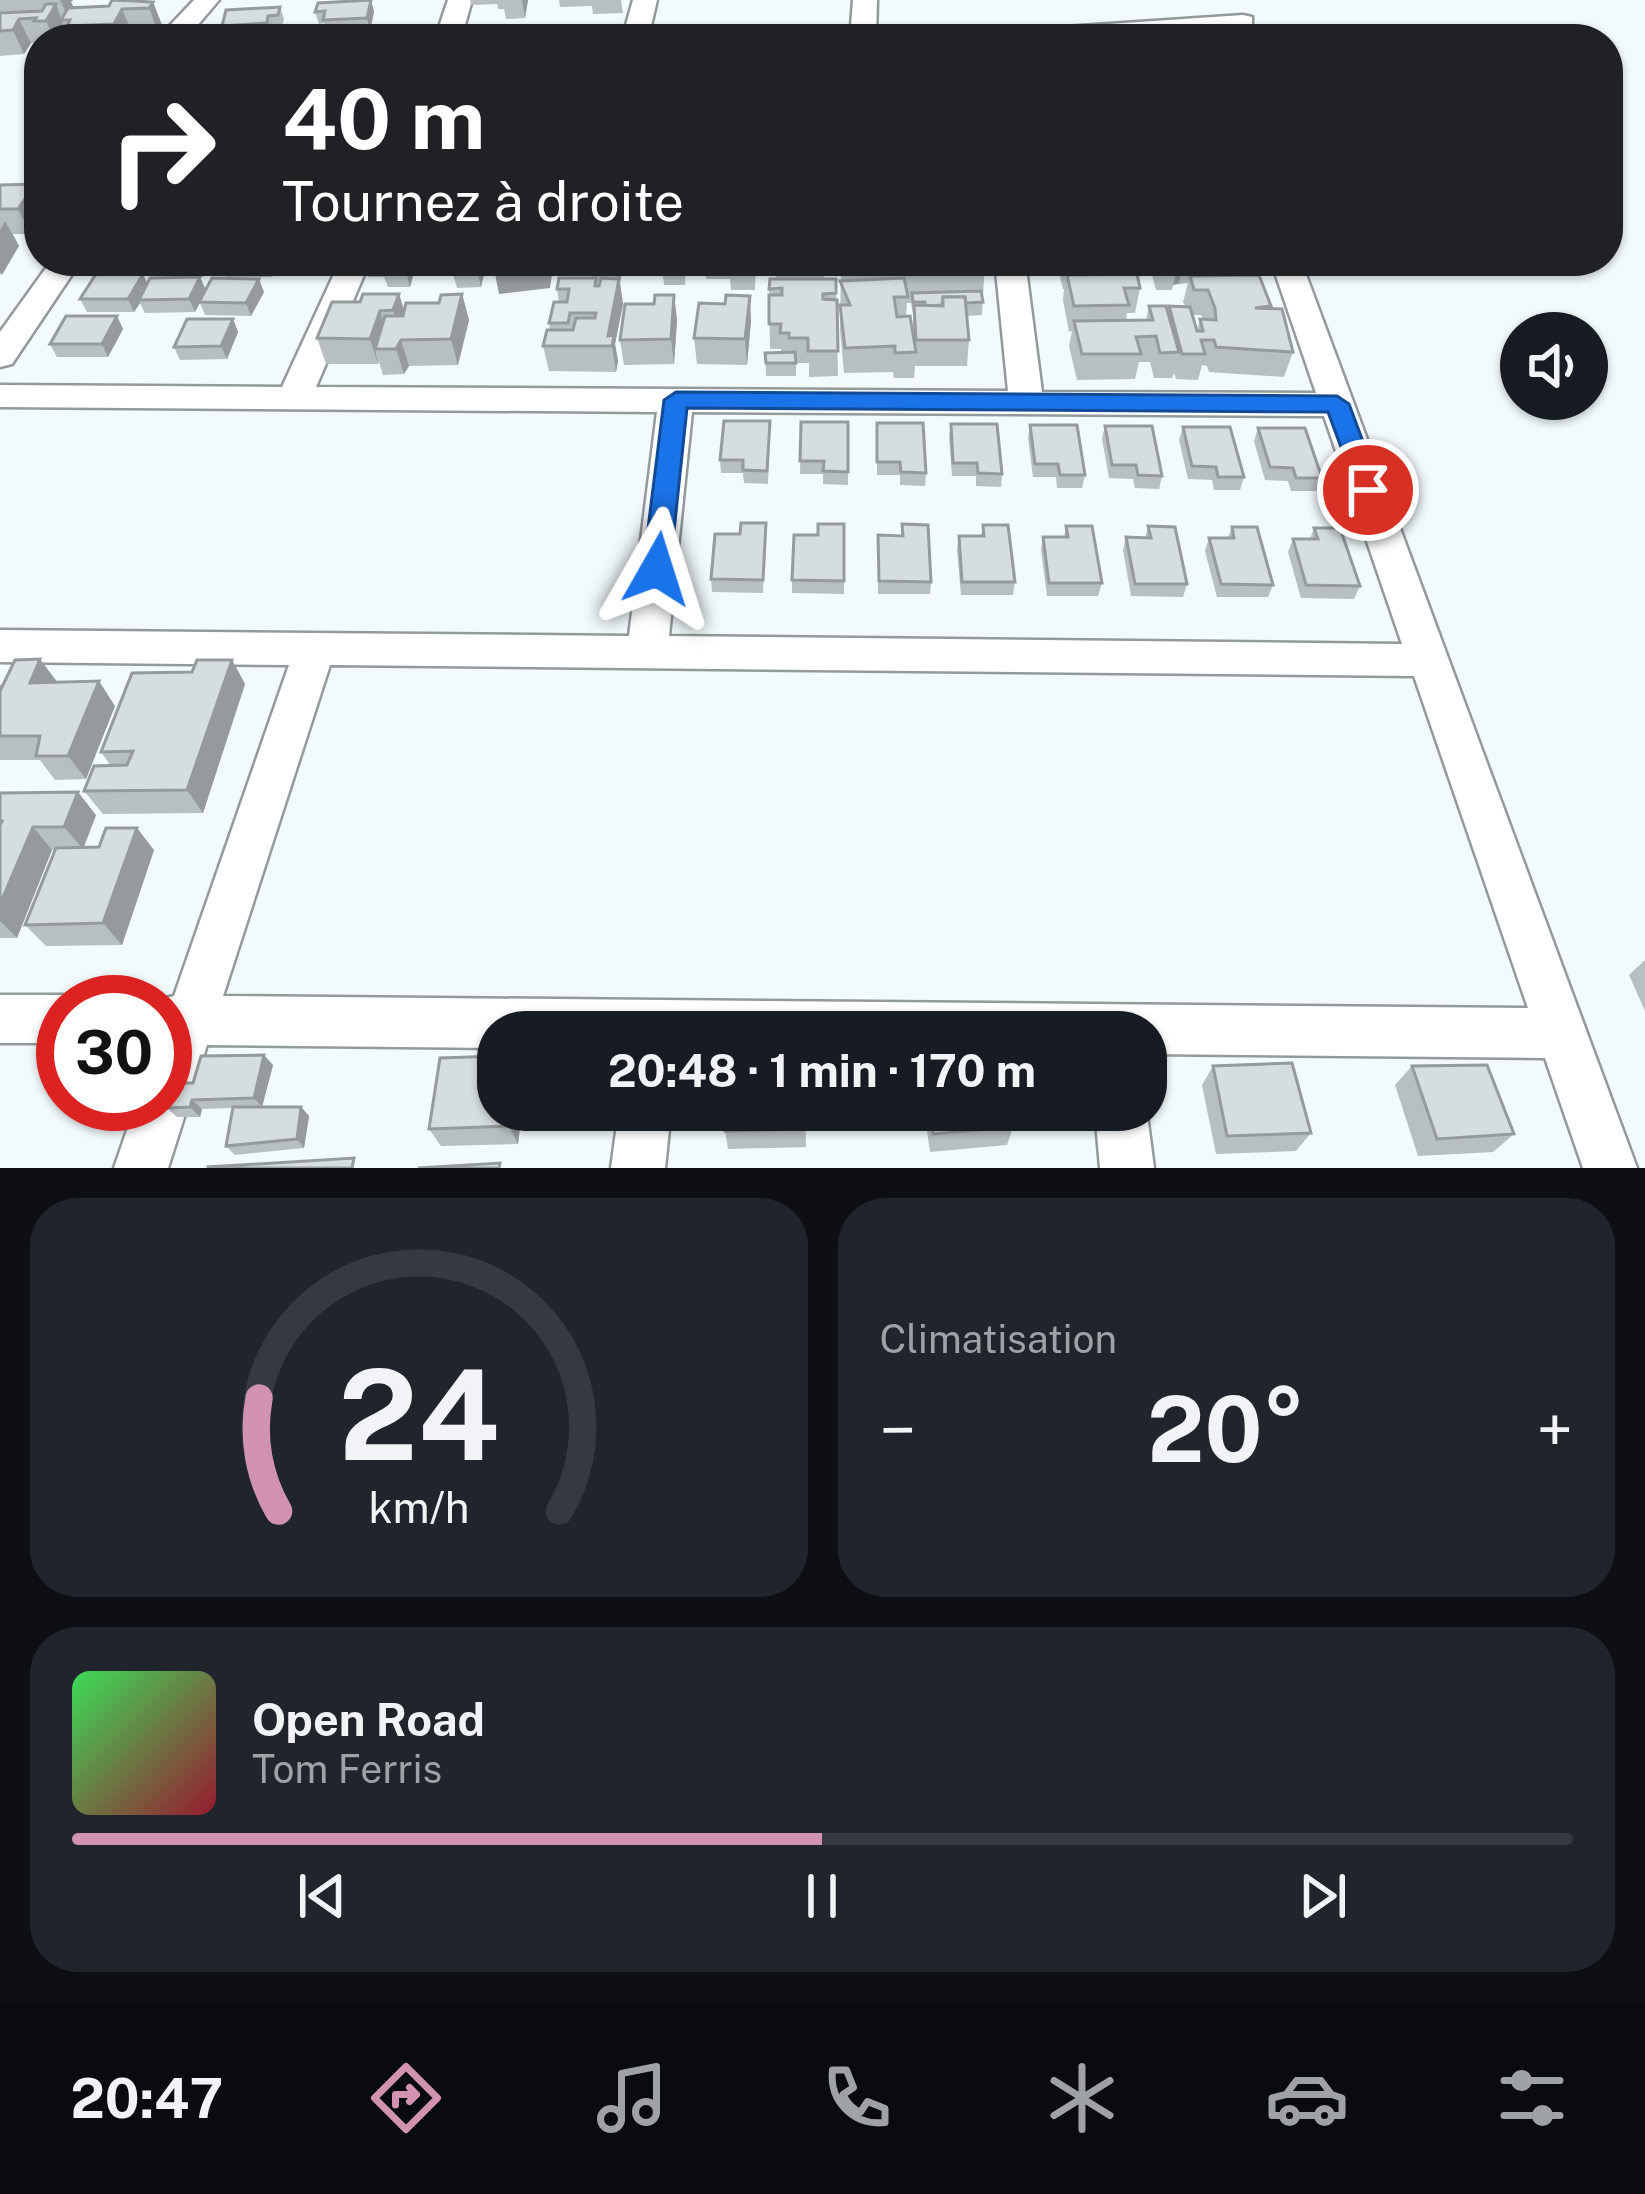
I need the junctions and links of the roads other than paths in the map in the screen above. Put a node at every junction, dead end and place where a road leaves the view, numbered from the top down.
1 (207, 0) edge
2 (1243, 22) dead end
3 (184, 24) edge
4 (1235, 24) edge
5 (56, 276) edge
6 (348, 276) edge
7 (1012, 276) edge
8 (1291, 276) edge
9 (0, 356) edge
10 (0, 396) edge
11 (294, 398) junction
12 (676, 400) junction
13 (1025, 403) junction
14 (1337, 404) junction
15 (0, 646) edge
16 (315, 650) junction
17 (647, 653) junction
18 (1429, 660) junction
19 (192, 980) edge
20 (0, 1019) edge
21 (36, 1019) edge
22 (192, 1020) edge
23 (477, 1025) edge
24 (1167, 1030) edge
25 (1562, 1033) junction
26 (153, 1131) edge
27 (642, 1131) edge
28 (1123, 1131) edge
29 (141, 1168) edge
30 (638, 1168) edge
31 (1127, 1168) edge
32 (1610, 1168) edge

1 - 3 street
2 - 4 street
5 - 9 street
6 - 11 street
7 - 13 street
8 - 14 street
10 - 11 street
11 - 12 street
12 - 13 street
12 - 17 street
13 - 14 street
14 - 18 street
15 - 16 street
16 - 17 street
16 - 19 street
17 - 18 street
18 - 25 street
20 - 21 street
22 - 23 street
24 - 25 street
25 - 32 street
26 - 29 street
27 - 30 street
28 - 31 street

